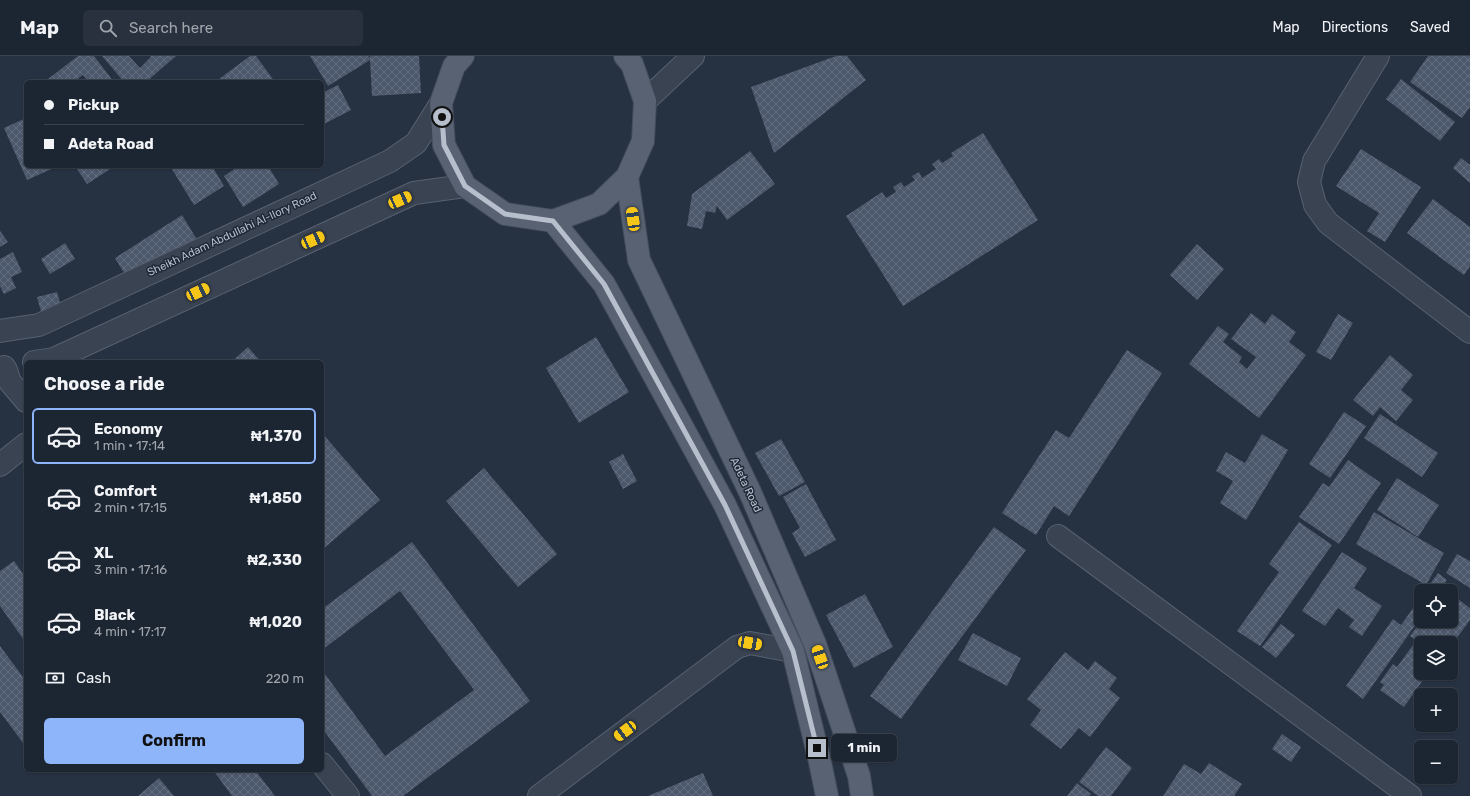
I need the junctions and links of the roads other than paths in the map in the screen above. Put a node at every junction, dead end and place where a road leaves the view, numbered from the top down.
1 (463, 56) edge
2 (625, 56) edge
3 (693, 56) edge
4 (1378, 56) edge
5 (645, 102) junction
6 (441, 103) junction
7 (627, 177) junction
8 (465, 186) junction
9 (553, 221) junction
10 (0, 331) edge
11 (1470, 332) edge
12 (47, 360) edge
13 (24, 363) edge
14 (2, 367) edge
15 (24, 399) edge
16 (24, 446) edge
17 (0, 466) edge
18 (1058, 536) dead end
19 (793, 651) junction
20 (324, 766) edge
21 (860, 786) edge
22 (348, 796) edge
23 (539, 796) edge
24 (827, 796) edge
25 (870, 796) edge
26 (1410, 796) edge

1 - 6 main road
2 - 5 main road
3 - 5 street
4 - 11 street
5 - 7 main road
6 - 8 main road
6 - 10 street, Sheikh Adam Abdullahi Al-Ilory Road
7 - 9 main road
7 - 21 main road, Adeta Road
8 - 9 main road
8 - 12 street
9 - 19 main road
13 - 14 street
14 - 15 street
16 - 17 street
18 - 26 street
19 - 23 street
19 - 24 main road
20 - 22 street
21 - 25 street

